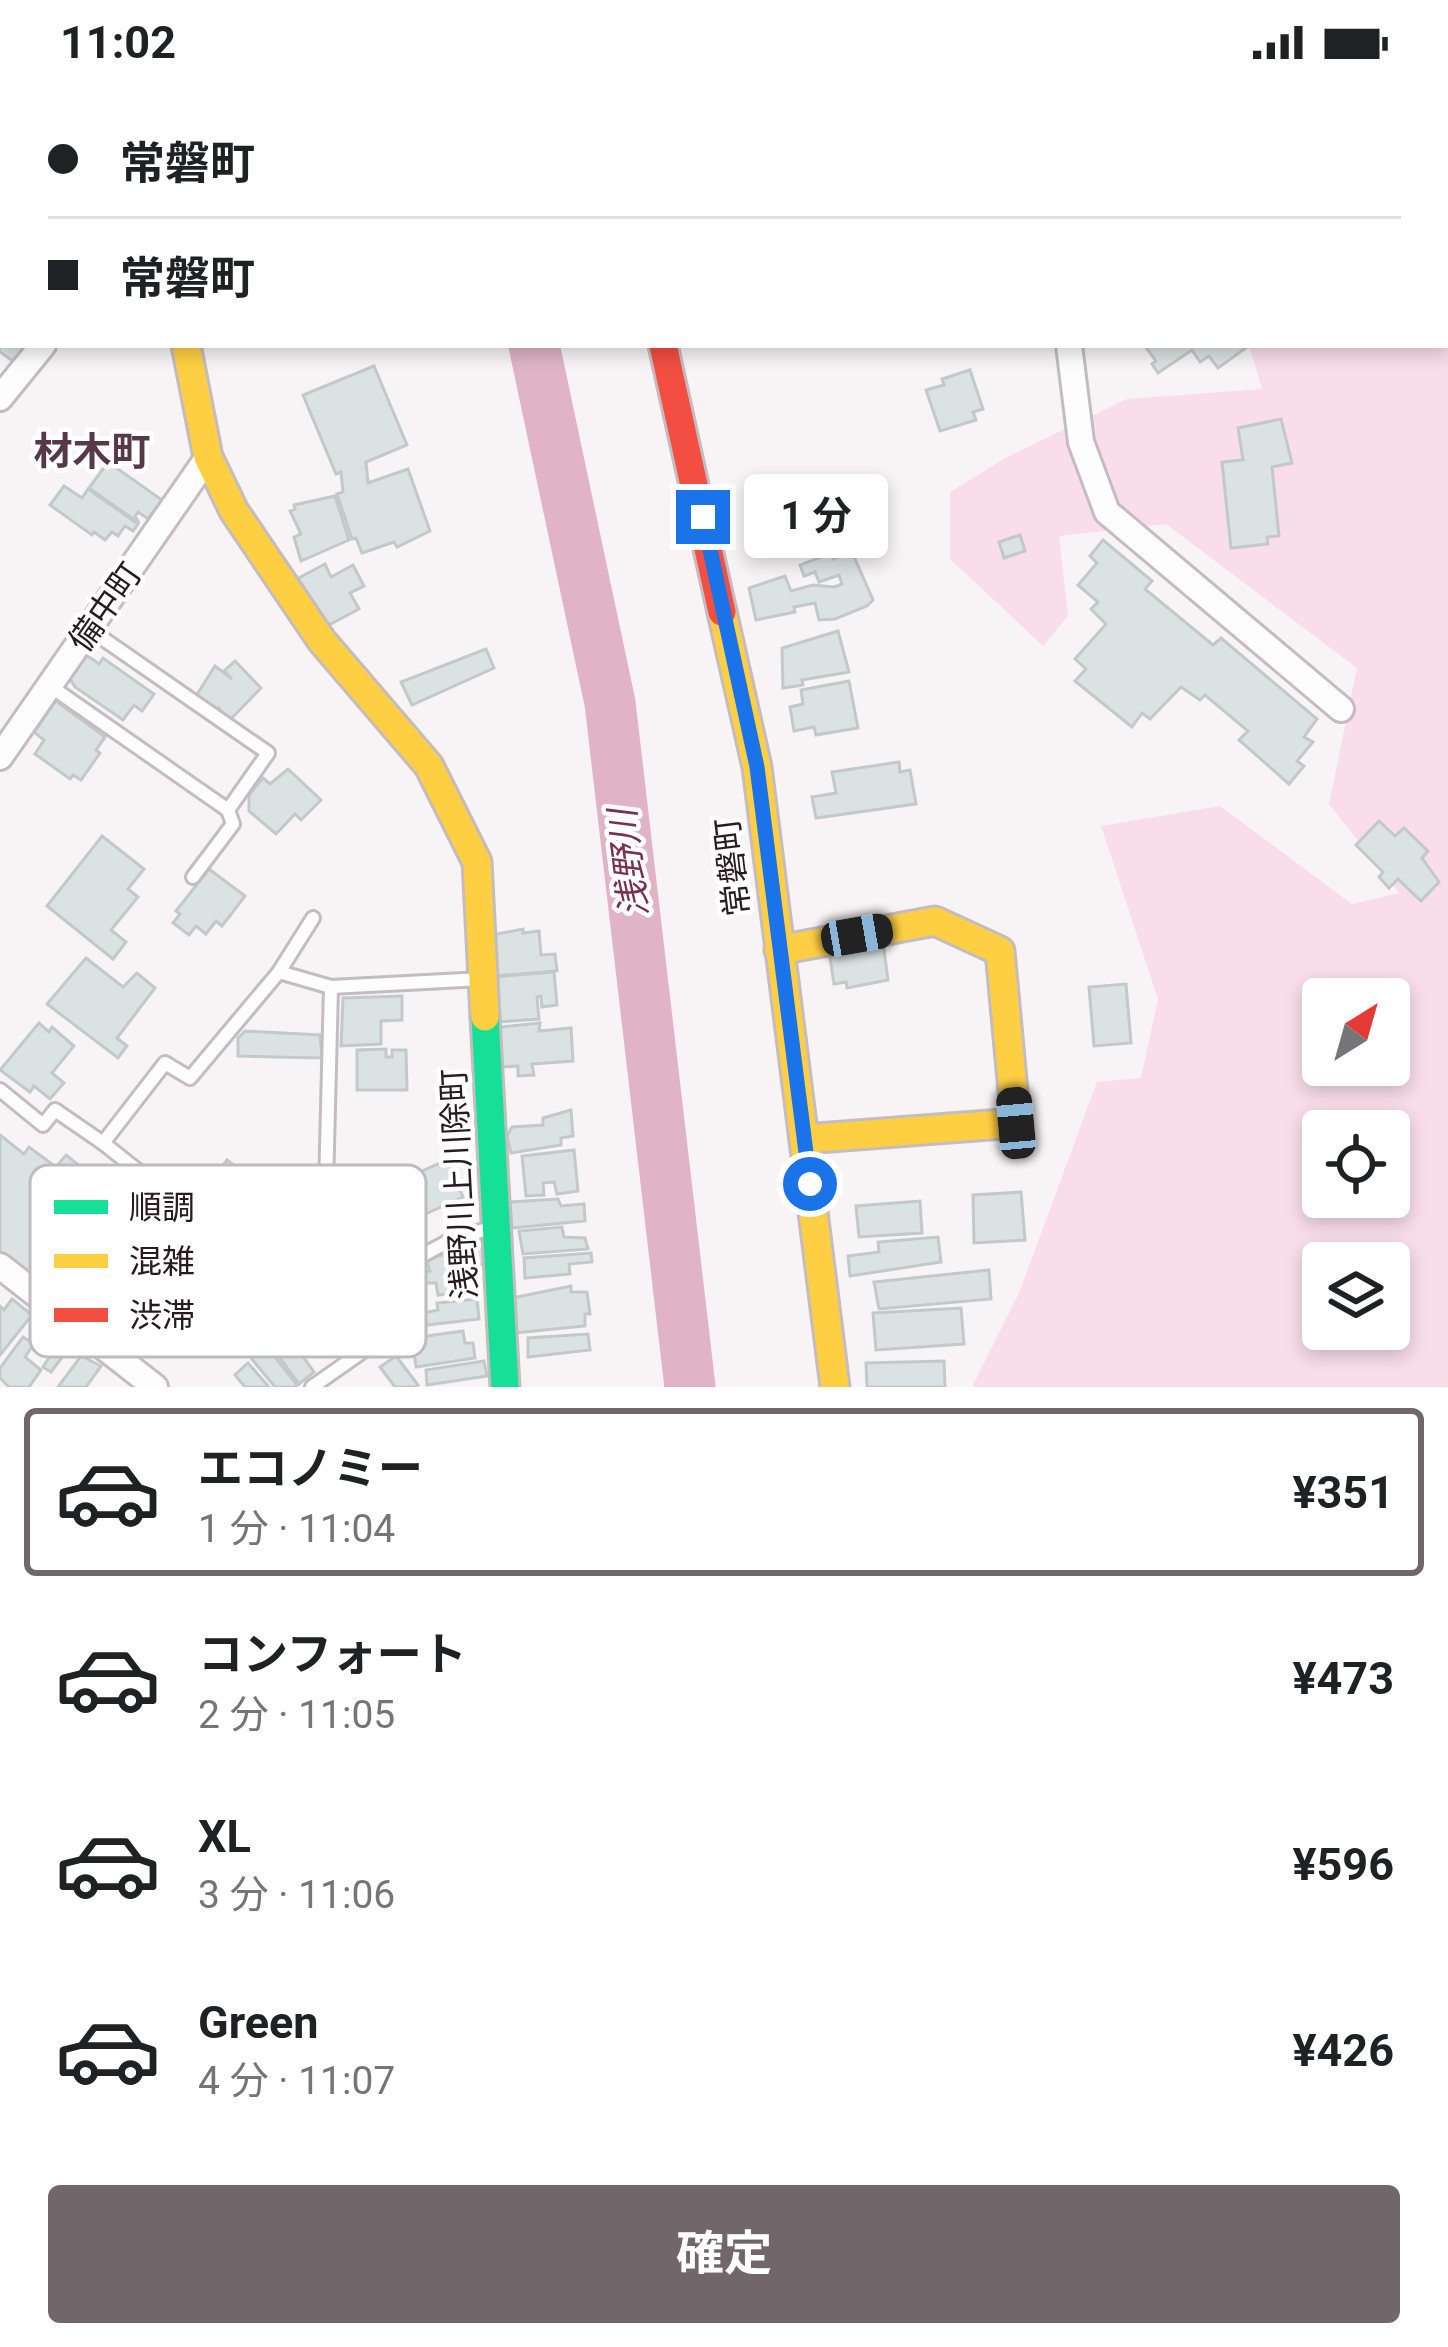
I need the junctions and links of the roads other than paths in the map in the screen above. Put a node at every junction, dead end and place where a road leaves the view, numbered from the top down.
1 (40, 348) edge
2 (187, 348) edge
3 (664, 348) edge
4 (1069, 348) edge
5 (2, 391) edge
6 (208, 457) junction
7 (89, 629) junction
8 (50, 686) junction
9 (1341, 709) dead end
10 (0, 757) edge
11 (228, 810) junction
12 (194, 878) dead end
13 (313, 918) dead end
14 (779, 950) junction
15 (279, 972) junction
16 (485, 978) junction
17 (331, 988) junction
18 (0, 1090) edge
19 (804, 1139) junction
20 (103, 1143) junction
21 (131, 1165) edge
22 (327, 1165) edge
23 (497, 1225) junction
24 (426, 1254) edge
25 (0, 1266) edge
26 (30, 1289) edge
27 (117, 1357) edge
28 (355, 1357) edge
29 (155, 1387) edge
30 (312, 1387) edge
31 (505, 1387) edge
32 (835, 1387) edge

1 - 5 street
2 - 6 street, 浅野川上川除町
3 - 14 street, 常磐町
4 - 9 street
6 - 7 street, 備中町
6 - 16 street, 浅野川上川除町
7 - 8 street, 備中町
7 - 11 lane
8 - 10 street, 備中町
8 - 11 lane
11 - 12 lane
13 - 15 lane
14 - 19 street, 常磐町
14 - 19 street
15 - 17 lane
15 - 20 lane
16 - 17 lane
16 - 23 street, 浅野川上川除町
17 - 22 lane
18 - 20 lane
19 - 32 street, 常磐町
20 - 21 lane
23 - 24 lane
23 - 31 street, 浅野川上川除町
25 - 26 street
27 - 29 street
28 - 30 lane

